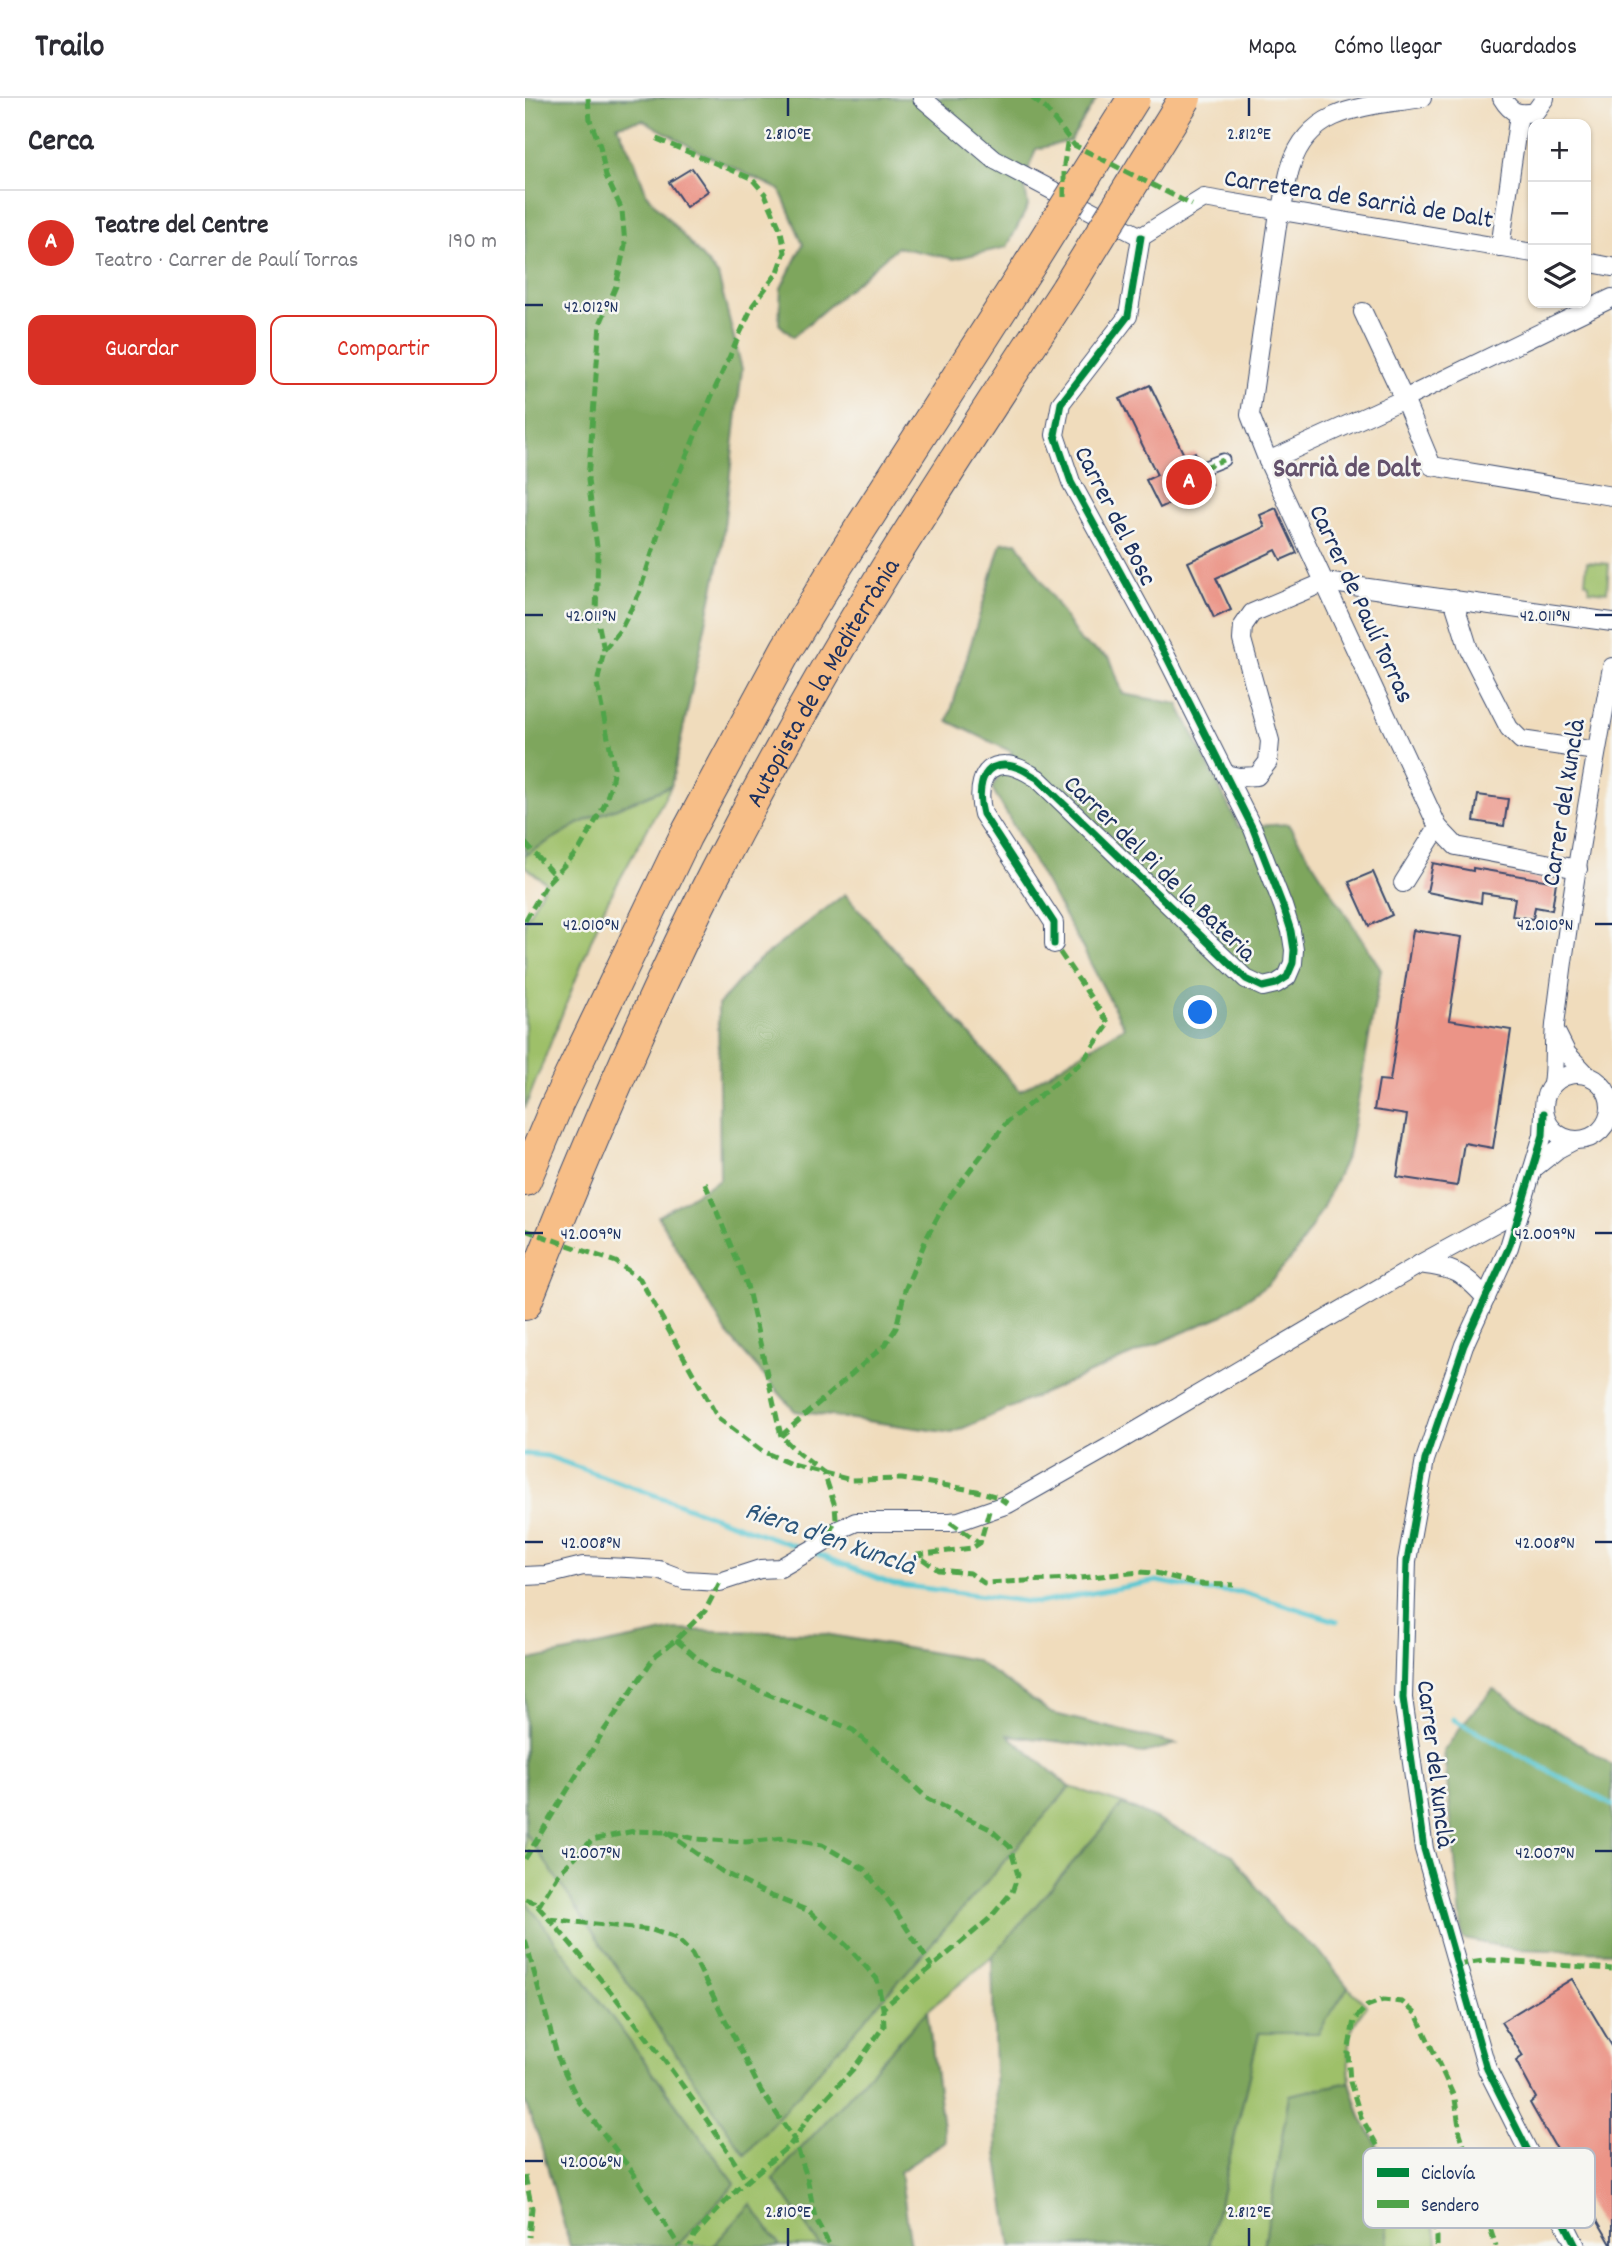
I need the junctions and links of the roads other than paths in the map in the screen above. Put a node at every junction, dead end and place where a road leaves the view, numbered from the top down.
1 (922, 98) edge
2 (1134, 98) edge
3 (1185, 98) edge
4 (1422, 98) edge
5 (1502, 98) edge
6 (1545, 98) edge
7 (1520, 114) junction
8 (1282, 210) junction
9 (1141, 237) junction
10 (1500, 248) junction
11 (1528, 252) edge
12 (1591, 263) edge
13 (1612, 267) edge
14 (1612, 298) edge
15 (1363, 312) dead end
16 (1404, 399) junction
17 (1223, 460) dead end
18 (1268, 461) junction
19 (1203, 468) dead end
20 (1612, 496) edge
21 (1325, 582) junction
22 (1453, 600) junction
23 (1612, 622) edge
24 (1612, 667) edge
25 (1596, 751) junction
26 (1225, 774) junction
27 (1438, 827) junction
28 (1578, 869) junction
29 (1403, 883) dead end
30 (1054, 944) dead end
31 (1555, 1029) junction
32 (1587, 1075) junction
33 (1552, 1084) junction
34 (1610, 1096) edge
35 (1544, 1113) junction
36 (1608, 1126) edge
37 (1575, 1140) junction
38 (1533, 1169) junction
39 (525, 1180) edge
40 (1521, 1209) junction
41 (1420, 1264) junction
42 (1486, 1298) junction
43 (525, 1304) edge
44 (525, 1576) edge
45 (1527, 2148) edge
46 (1567, 2228) edge
47 (1576, 2246) edge

1 - 9 street
2 - 39 highway, Autopista de la Mediterrània, bridge
3 - 43 highway, Autopista de la Mediterrània, bridge
4 - 8 street, Carrer de Paulí Torras
5 - 7 street
6 - 7 street
7 - 10 street
8 - 9 street, Carretera de Sarrià de Dalt
8 - 10 street, Carretera de Sarrià de Dalt
8 - 18 street, Carrer de Paulí Torras
9 - 26 street, Carrer del Bosc
10 - 11 street, Carretera de Sarrià de Dalt
12 - 13 street
14 - 16 street
15 - 16 street
16 - 18 street
16 - 20 street
17 - 19 street
18 - 21 street, Carrer de Paulí Torras
21 - 22 street
21 - 26 street
21 - 27 street, Carrer de Paulí Torras
22 - 23 street
22 - 25 street
24 - 25 street, Carrer del Xunclà
25 - 28 street, Carrer del Xunclà
26 - 30 street, Carrer del Pi de la Bateria
27 - 28 street, Carrer de Paulí Torras
27 - 29 street
28 - 31 street, Carrer del Xunclà
31 - 32 street
31 - 33 street, Carrer del Xunclà
32 - 33 street
32 - 34 street
33 - 35 street
34 - 36 street
35 - 37 street
35 - 38 street, Carrer del Xunclà
36 - 37 street
37 - 38 street
38 - 40 street, Carrer del Xunclà
40 - 41 street
40 - 42 street, Carrer del Xunclà
41 - 42 street
41 - 44 street
42 - 45 street, Carrer del Xunclà
46 - 47 street, Carrer del Xunclà

